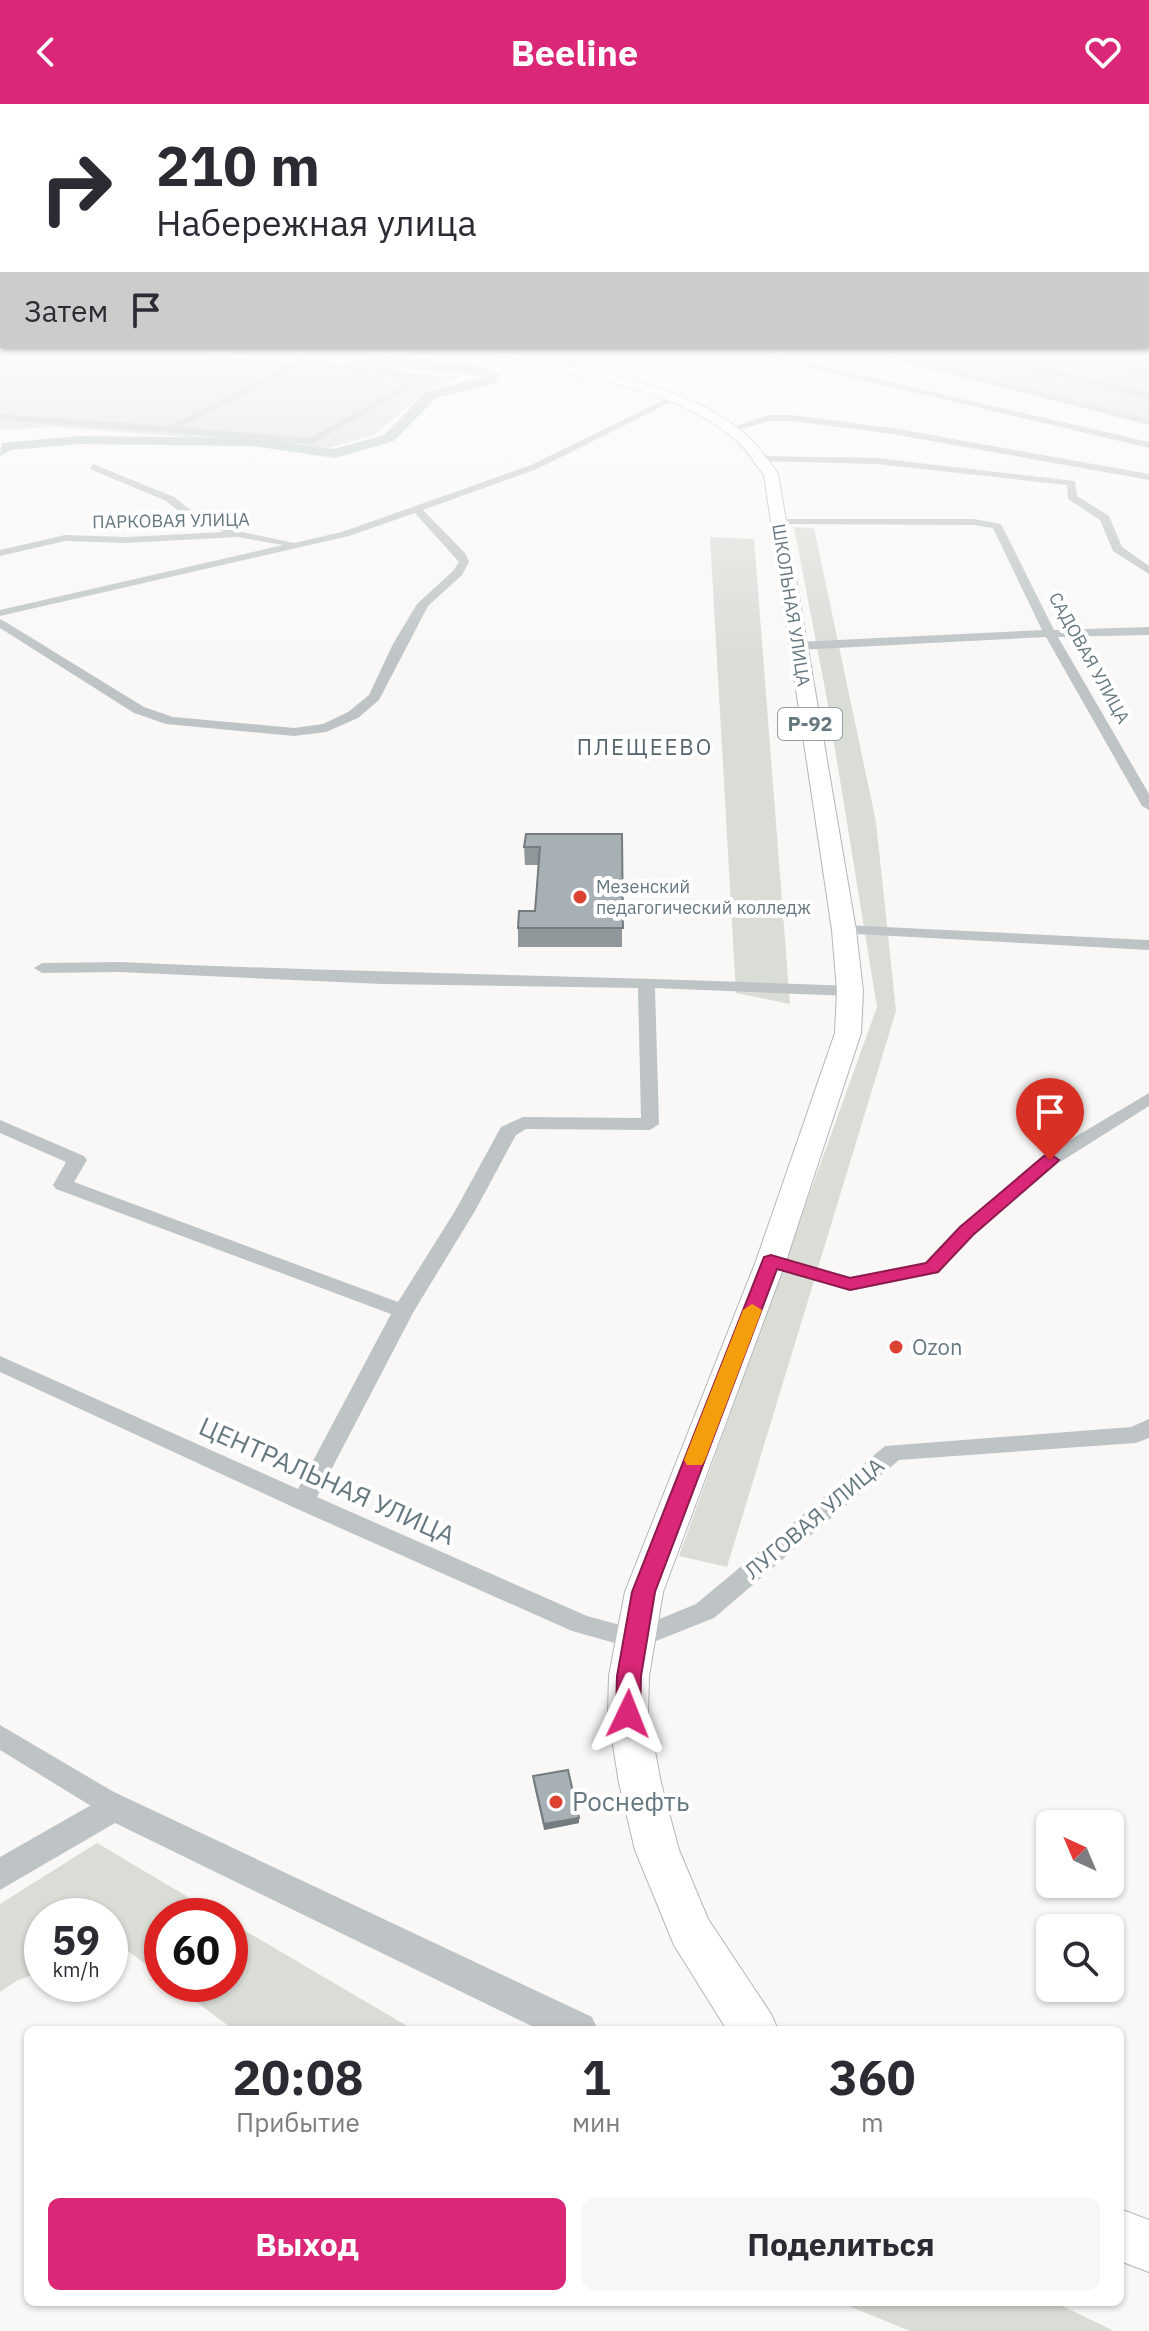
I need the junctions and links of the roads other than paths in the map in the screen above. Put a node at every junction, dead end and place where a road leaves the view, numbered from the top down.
1 (559, 455) edge
2 (758, 455) edge
3 (1020, 455) edge
4 (1140, 455) edge
5 (1137, 456) dead end
6 (762, 459) junction
7 (1125, 461) dead end
8 (93, 467) dead end
9 (1100, 470) junction
10 (1149, 477) edge
11 (1072, 483) junction
12 (417, 509) junction
13 (777, 521) junction
14 (237, 534) junction
15 (295, 544) junction
16 (0, 553) edge
17 (1149, 571) edge
18 (0, 613) edge
19 (0, 623) edge
20 (1149, 631) edge
21 (1050, 634) junction
22 (797, 646) junction
23 (1149, 806) edge
24 (844, 930) junction
25 (1149, 945) edge
26 (42, 968) dead end
27 (646, 983) junction
28 (850, 991) junction
29 (1149, 1098) edge
30 (0, 1126) edge
31 (771, 1261) junction
32 (403, 1311) junction
33 (0, 1363) edge
34 (1149, 1427) edge
35 (303, 1502) junction
36 (636, 1639) junction
37 (0, 1736) edge
38 (114, 1806) junction
39 (0, 1875) edge
40 (571, 2026) edge
41 (751, 2026) edge
42 (1124, 2237) edge
43 (1149, 2246) edge

1 - 12 street
2 - 6 main road, Р-92
3 - 9 street
4 - 5 street
6 - 11 street
6 - 13 main road, ШКОЛЬНАЯ УЛИЦА / Р-92
7 - 9 street
8 - 14 street
9 - 10 street
9 - 11 street
11 - 17 street
12 - 15 street
12 - 19 street
13 - 21 street, САДОВАЯ УЛИЦА
13 - 22 main road, ШКОЛЬНАЯ УЛИЦА / Р-92
14 - 15 street, ПАРКОВАЯ УЛИЦА
14 - 16 street, ПАРКОВАЯ УЛИЦА
15 - 18 street
20 - 21 street
21 - 22 street
21 - 23 street, САДОВАЯ УЛИЦА
22 - 24 main road, ШКОЛЬНАЯ УЛИЦА / Р-92
24 - 25 street
24 - 28 main road, ШКОЛЬНАЯ УЛИЦА / Р-92
26 - 27 street
27 - 28 street
27 - 32 street
28 - 31 main road, Р-92
29 - 31 street
30 - 32 street
31 - 36 main road, Р-92
32 - 35 street
33 - 35 street, ЦЕНТРАЛЬНАЯ УЛИЦА
34 - 36 street, ЛУГОВАЯ УЛИЦА
35 - 36 street, ЦЕНТРАЛЬНАЯ УЛИЦА
36 - 41 main road, Р-92
37 - 38 street
38 - 39 street
38 - 40 street
42 - 43 main road

